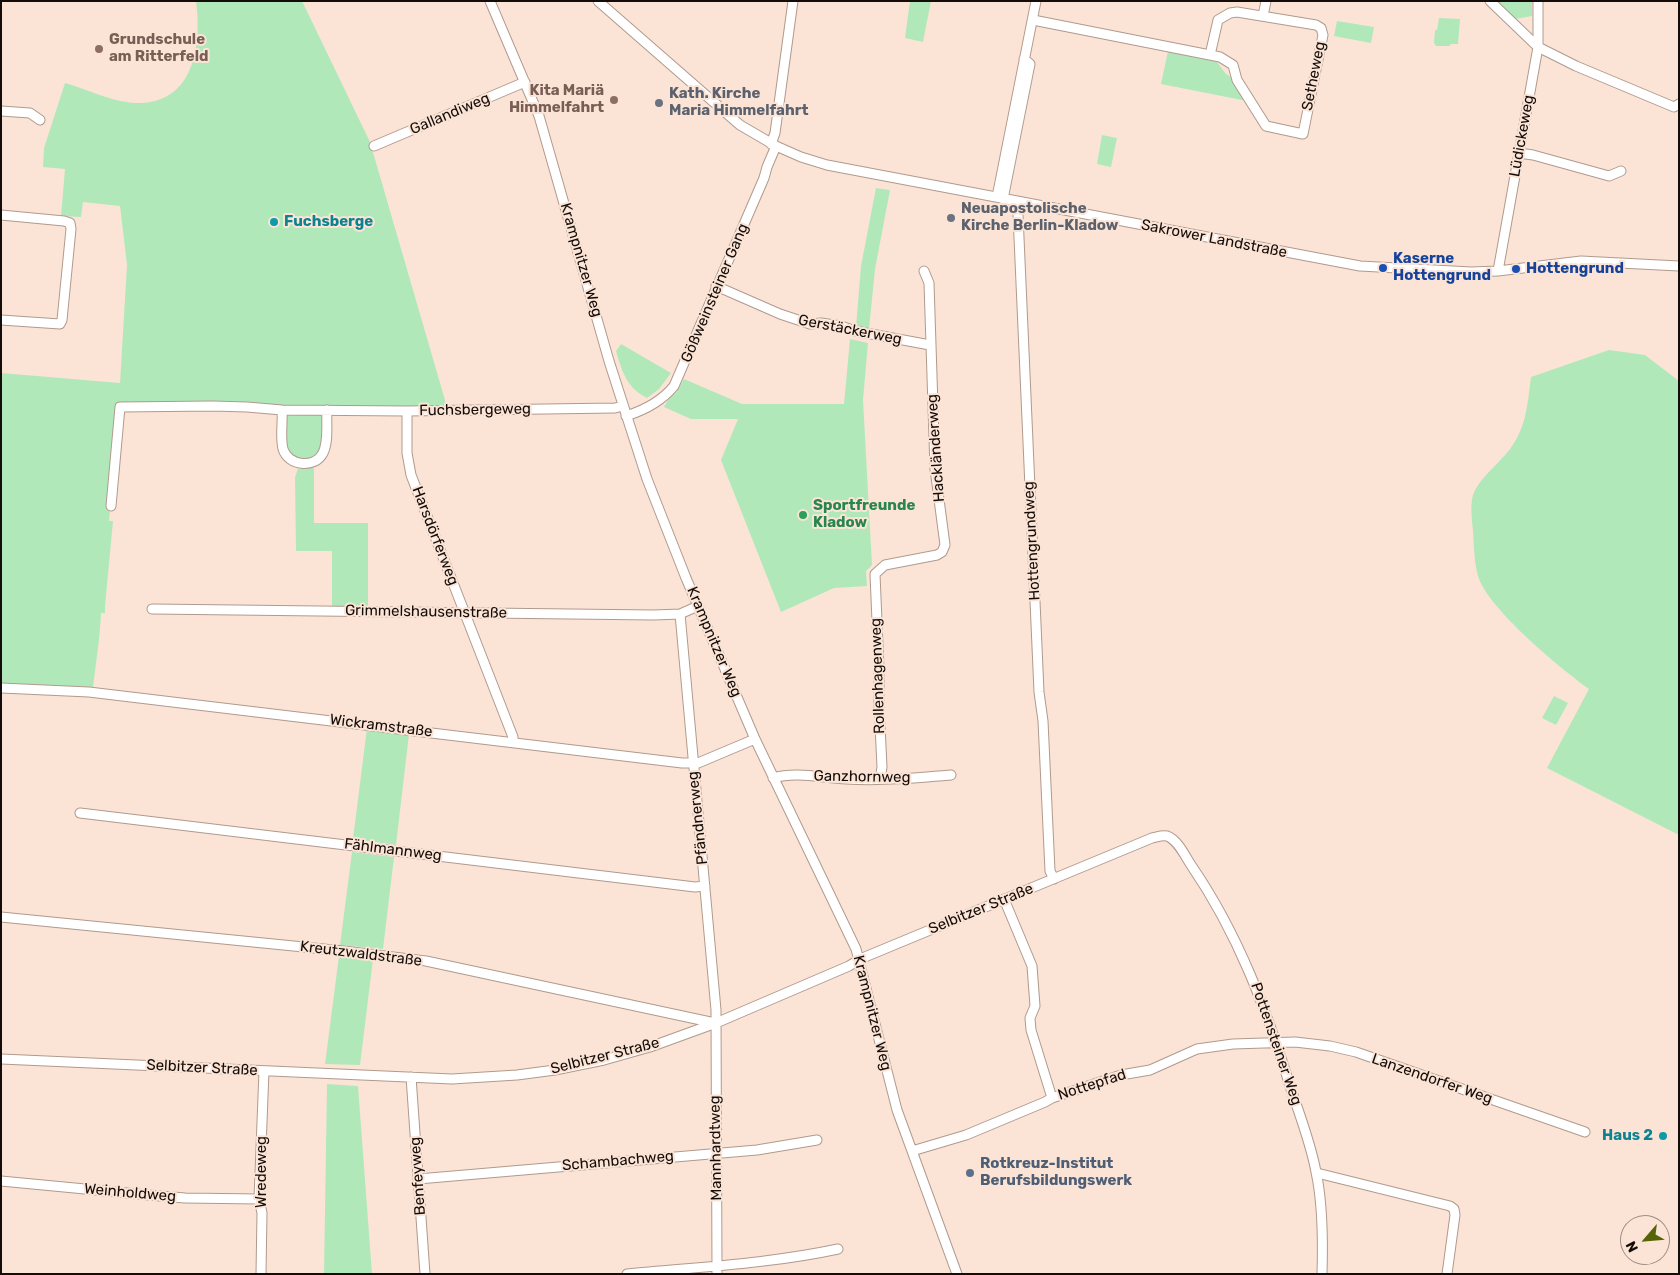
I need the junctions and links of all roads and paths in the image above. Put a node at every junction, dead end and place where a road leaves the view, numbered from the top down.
1 (490, 1) edge
2 (598, 1) edge
3 (793, 1) edge
4 (1036, 1) edge
5 (1266, 1) edge
6 (1490, 1) edge
7 (1538, 1) edge
8 (1263, 16) junction
9 (1033, 20) junction
10 (1538, 47) junction
11 (1210, 55) junction
12 (526, 82) junction
13 (1679, 104) edge
14 (1, 111) edge
15 (40, 120) dead end
16 (773, 145) junction
17 (374, 146) dead end
18 (1519, 153) junction
19 (1622, 171) dead end
20 (1000, 198) junction
21 (1019, 202) junction
22 (1, 215) edge
23 (1679, 266) edge
24 (1498, 271) junction
25 (924, 272) dead end
26 (716, 286) junction
27 (1, 320) edge
28 (930, 345) junction
29 (623, 406) junction
30 (282, 410) junction
31 (327, 410) junction
32 (407, 411) junction
33 (626, 416) junction
34 (112, 506) dead end
35 (875, 574) joint
36 (698, 606) junction
37 (152, 609) dead end
38 (464, 612) junction
39 (680, 614) junction
40 (1, 688) edge
41 (755, 739) junction
42 (513, 742) junction
43 (693, 763) junction
44 (951, 775) dead end
45 (773, 778) junction
46 (880, 779) junction
47 (80, 813) dead end
48 (1168, 837) joint
49 (1054, 879) junction
50 (704, 886) junction
51 (1004, 899) junction
52 (1, 917) edge
53 (860, 959) junction
54 (716, 1023) junction
55 (1276, 1042) junction
56 (1, 1059) edge
57 (264, 1071) junction
58 (410, 1077) junction
59 (1052, 1098) junction
60 (1585, 1132) dead end
61 (817, 1140) dead end
62 (912, 1151) junction
63 (716, 1154) junction
64 (1317, 1173) junction
65 (418, 1179) junction
66 (1, 1181) edge
67 (259, 1199) junction
68 (838, 1249) dead end
69 (717, 1270) edge
70 (261, 1274) edge
71 (425, 1274) edge
72 (627, 1274) edge
73 (958, 1274) edge
74 (1322, 1274) edge
75 (1447, 1274) edge

1 - 12 street, Krampnitzer Weg
2 - 16 street, Sakrower Landstraße
3 - 16 street, Gößweinsteiner Gang
4 - 9 street
5 - 8 street
6 - 10 street
7 - 10 street, Lüdickeweg
8 - 11 street, Setheweg
8 - 11 street, Setheweg
9 - 11 street, Setheweg
9 - 20 street
10 - 13 street
10 - 18 street, Lüdickeweg
12 - 17 street, Gallandiweg
12 - 29 street, Krampnitzer Weg
14 - 15 street
16 - 20 street, Sakrower Landstraße
16 - 26 street, Gößweinsteiner Gang
18 - 19 street
18 - 24 street, Lüdickeweg
20 - 21 street, Sakrower Landstraße
21 - 24 street, Sakrower Landstraße
21 - 49 street, Hottengrundweg
22 - 27 street
23 - 24 street, Sakrower Landstraße
25 - 28 street, Hackländerweg
26 - 28 street, Gerstäckerweg
26 - 33 street, Gößweinsteiner Gang
28 - 35 street, Hackländerweg
29 - 32 street, Fuchsbergeweg
29 - 33 street, Krampnitzer Weg
30 - 31 street, Fuchsbergeweg
30 - 31 street
30 - 34 street, Fuchsbergeweg
31 - 32 street, Fuchsbergeweg
32 - 38 street, Harsdörferweg
33 - 36 street, Krampnitzer Weg
35 - 46 street, Rollenhagenweg
36 - 39 street, Grimmelshausenstraße
36 - 41 street, Krampnitzer Weg
37 - 38 street, Grimmelshausenstraße
38 - 39 street, Grimmelshausenstraße
38 - 42 street, Harsdörferweg
39 - 43 street, Pfändnerweg
40 - 42 street, Wickramstraße
41 - 43 street, Wickramstraße
41 - 45 street, Krampnitzer Weg
42 - 43 street, Wickramstraße
43 - 50 street, Pfändnerweg
44 - 46 street, Ganzhornweg
45 - 46 street, Ganzhornweg
45 - 53 street, Krampnitzer Weg
47 - 50 street, Fählmannweg
48 - 49 street, Selbitzer Straße
48 - 55 street, Pottensteiner Weg
49 - 51 street, Selbitzer Straße
50 - 54 street, Pfändnerweg
51 - 53 street, Selbitzer Straße
51 - 59 street
52 - 54 street, Kreutzwaldstraße
53 - 54 street, Selbitzer Straße
53 - 62 street, Krampnitzer Weg
54 - 58 street, Selbitzer Straße
54 - 63 street, Mannhardtweg
55 - 59 street, Nottepfad
55 - 60 street, Lanzendorfer Weg
55 - 64 street, Pottensteiner Weg
56 - 57 street, Selbitzer Straße
57 - 58 street, Selbitzer Straße
57 - 67 street, Wredeweg
58 - 65 street, Benfeyweg
59 - 62 street, Nottepfad
61 - 63 street, Schambachweg
62 - 73 street, Krampnitzer Weg
63 - 65 street, Schambachweg
63 - 69 street, Mannhardtweg
64 - 74 street, Pottensteiner Weg
64 - 75 street
65 - 71 street, Benfeyweg
66 - 67 street, Weinholdweg
67 - 70 street, Wredeweg
68 - 69 street
69 - 72 street

